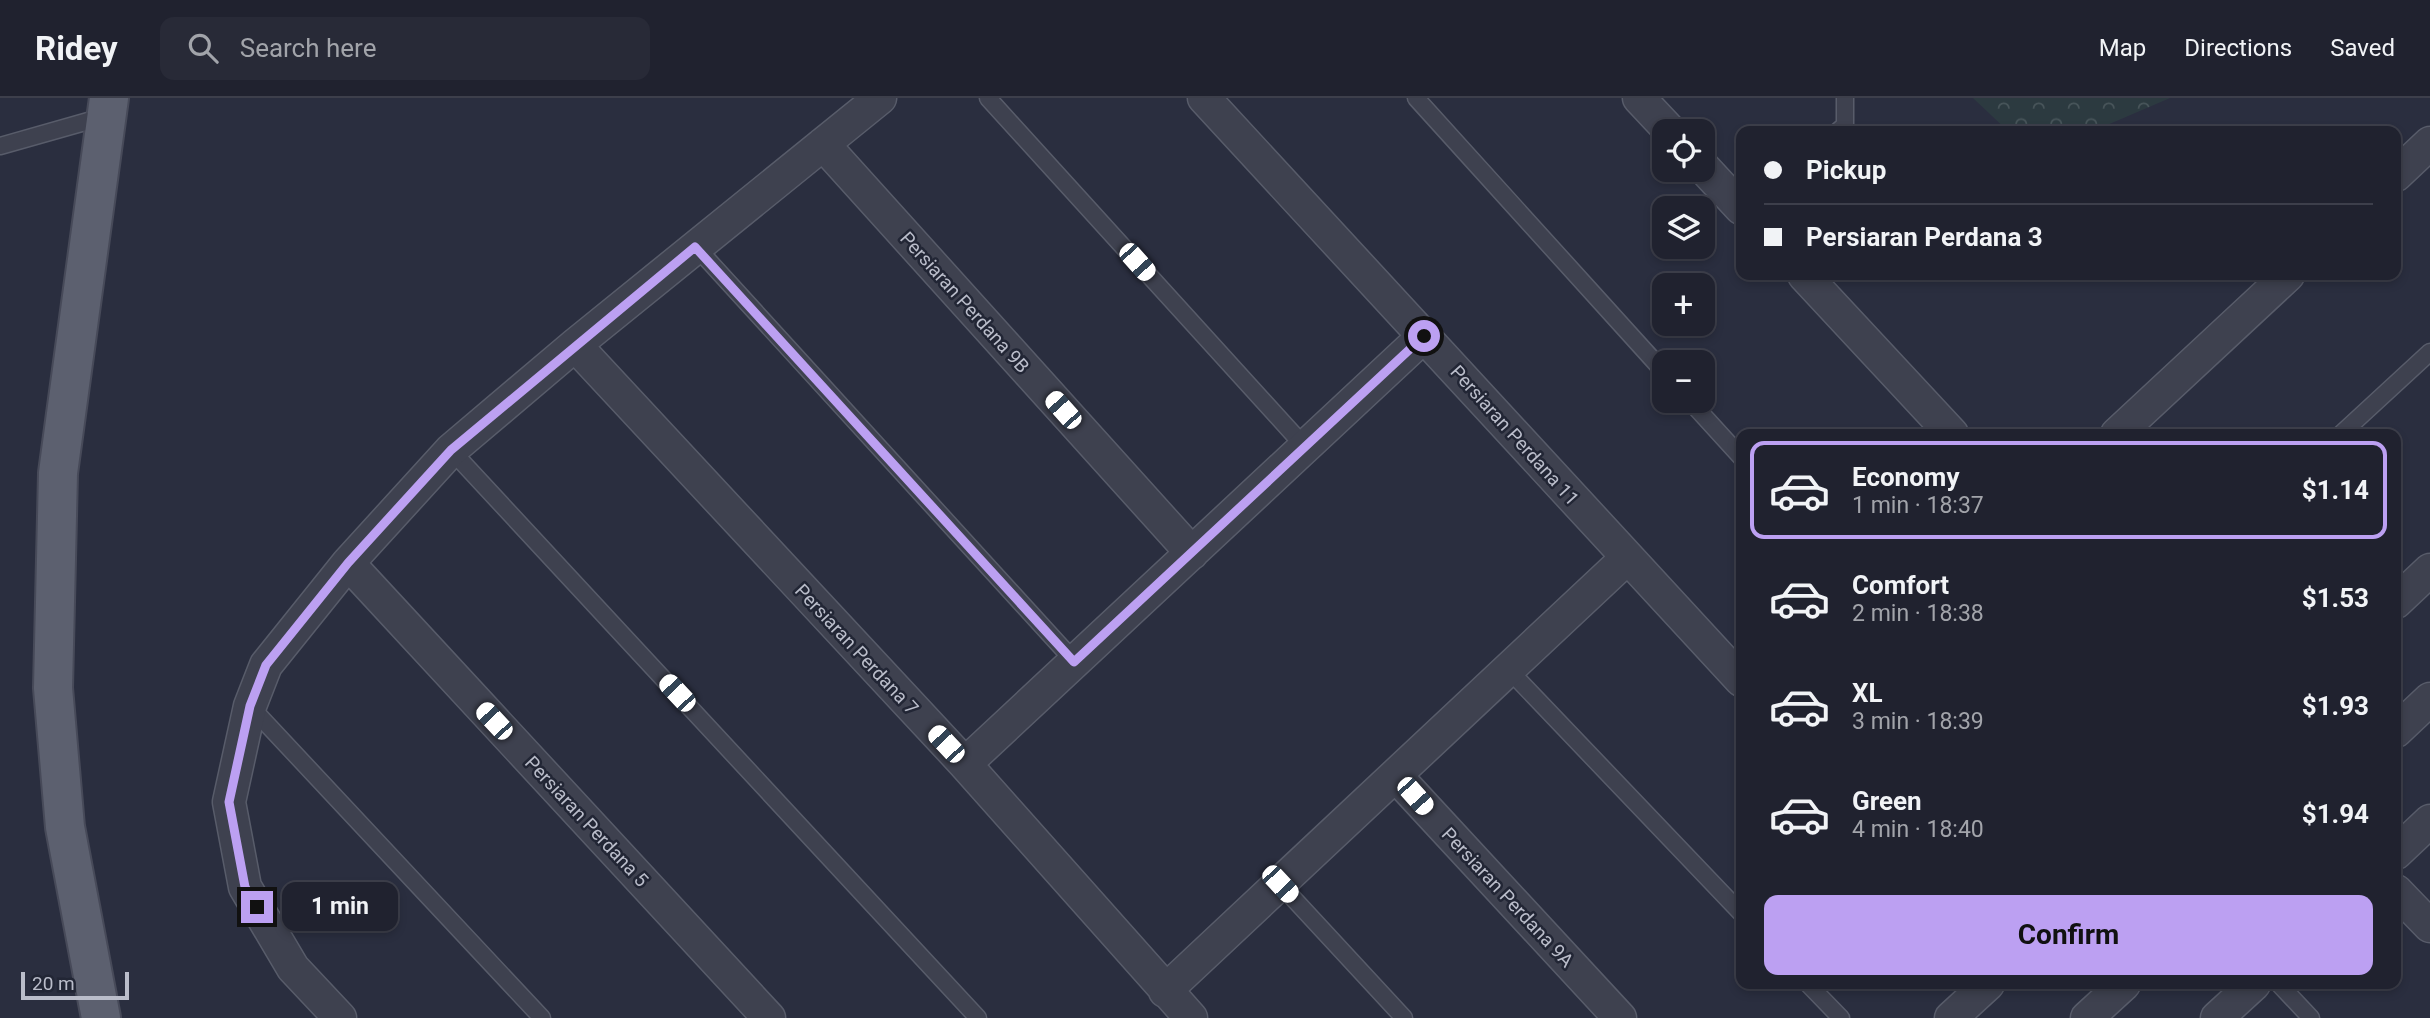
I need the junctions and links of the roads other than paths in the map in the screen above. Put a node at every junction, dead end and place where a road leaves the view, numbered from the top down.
1 (880, 98) edge
2 (988, 98) edge
3 (1204, 98) edge
4 (1416, 98) edge
5 (1639, 98) edge
6 (1846, 98) edge
7 (107, 107) edge
8 (1659, 119) edge
9 (1844, 126) edge
10 (2430, 143) edge
11 (823, 144) junction
12 (0, 146) edge
13 (2401, 169) edge
14 (1715, 180) edge
15 (1736, 203) edge
16 (695, 247) junction
17 (1809, 280) edge
18 (2283, 280) edge
19 (1424, 336) junction
20 (575, 345) junction
21 (2430, 352) edge
22 (1652, 359) edge
23 (1701, 413) edge
24 (1947, 429) edge
25 (2122, 429) edge
26 (2346, 429) edge
27 (1305, 447) junction
28 (451, 450) junction
29 (1736, 452) edge
30 (1192, 553) junction
31 (1627, 558) junction
32 (348, 563) junction
33 (2430, 569) edge
34 (2401, 597) edge
35 (1074, 662) junction
36 (1508, 669) junction
37 (1736, 675) edge
38 (2430, 699) edge
39 (250, 706) junction
40 (2401, 726) edge
41 (965, 764) junction
42 (1396, 776) junction
43 (2430, 821) edge
44 (2401, 848) edge
45 (1280, 884) junction
46 (2401, 896) edge
47 (1736, 909) edge
48 (2430, 926) edge
49 (1813, 989) edge
50 (1983, 989) edge
51 (2119, 989) edge
52 (2249, 989) edge
53 (2284, 989) edge
54 (1165, 991) junction
55 (2091, 1017) edge
56 (101, 1018) edge
57 (340, 1018) edge
58 (542, 1018) edge
59 (769, 1018) edge
60 (978, 1018) edge
61 (1191, 1018) edge
62 (1404, 1018) edge
63 (1620, 1018) edge
64 (1841, 1018) edge
65 (1951, 1018) edge
66 (2217, 1018) edge
67 (2311, 1018) edge

1 - 11 street
2 - 27 lane
3 - 19 street, Persiaran Perdana 11
4 - 22 lane
5 - 8 street
6 - 9 lane
7 - 12 lane
7 - 56 main road
10 - 13 street
11 - 16 street
11 - 30 street, Persiaran Perdana 9B
14 - 15 street
16 - 20 street
16 - 35 lane
17 - 24 street
18 - 25 street
19 - 27 street
19 - 31 street, Persiaran Perdana 11
20 - 28 street
20 - 41 street, Persiaran Perdana 7
21 - 26 lane
23 - 29 lane
27 - 30 street
28 - 32 street
28 - 60 lane
30 - 35 street
31 - 36 street
31 - 37 street, Persiaran Perdana 11
32 - 39 street
32 - 59 street, Persiaran Perdana 5
33 - 34 street
35 - 41 street
36 - 42 street
36 - 47 lane
38 - 40 street
39 - 57 street
39 - 58 lane
41 - 54 street, Persiaran Perdana 7
42 - 45 street
42 - 63 street, Persiaran Perdana 9A
43 - 44 street
45 - 54 street
45 - 62 lane
46 - 48 street
49 - 64 lane
50 - 65 street
51 - 55 street
52 - 66 street
53 - 67 lane
54 - 61 street, Persiaran Perdana 7

